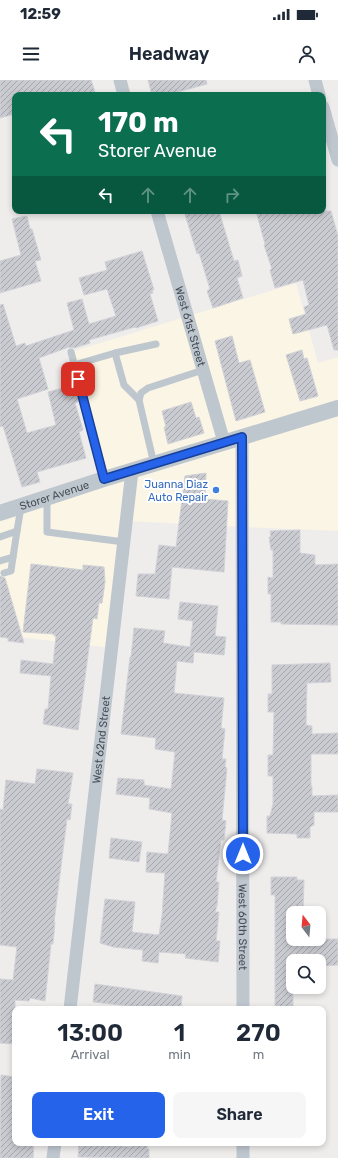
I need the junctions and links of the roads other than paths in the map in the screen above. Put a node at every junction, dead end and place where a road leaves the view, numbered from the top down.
1 (120, 80) edge
2 (315, 80) edge
3 (123, 92) edge
4 (319, 92) edge
5 (326, 118) edge
6 (338, 160) edge
7 (158, 214) edge
8 (156, 344) dead end
9 (71, 352) dead end
10 (115, 353) junction
11 (74, 365) junction
12 (203, 370) junction
13 (139, 400) junction
14 (338, 408) edge
15 (242, 437) junction
16 (224, 442) junction
17 (154, 465) junction
18 (132, 471) junction
19 (104, 479) junction
20 (47, 498) junction
21 (21, 506) junction
22 (0, 513) edge
23 (17, 531) junction
24 (0, 536) edge
25 (124, 542) junction
26 (13, 557) junction
27 (0, 561) edge
28 (4, 573) dead end
29 (70, 1006) edge
30 (243, 1006) edge
31 (55, 1146) edge
32 (243, 1146) edge
33 (53, 1158) edge
34 (243, 1158) edge

1 - 3 street
2 - 4 street
5 - 6 street
7 - 12 street, West 61st Street
8 - 10 lane
9 - 11 lane
10 - 11 lane
10 - 13 lane
11 - 19 lane
12 - 13 lane
12 - 16 street, West 61st Street
13 - 17 lane
14 - 15 street, Storer Avenue
15 - 16 street, Storer Avenue
15 - 30 street, West 60th Street
16 - 17 street, Storer Avenue
17 - 18 street, Storer Avenue
18 - 19 street, Storer Avenue
18 - 25 street, West 62nd Street
19 - 20 street, Storer Avenue
20 - 21 street, Storer Avenue
20 - 25 lane
21 - 22 street, Storer Avenue
21 - 23 lane
23 - 24 lane
23 - 26 lane
25 - 29 street, West 62nd Street
26 - 27 lane
26 - 28 lane
31 - 33 street
32 - 34 street

